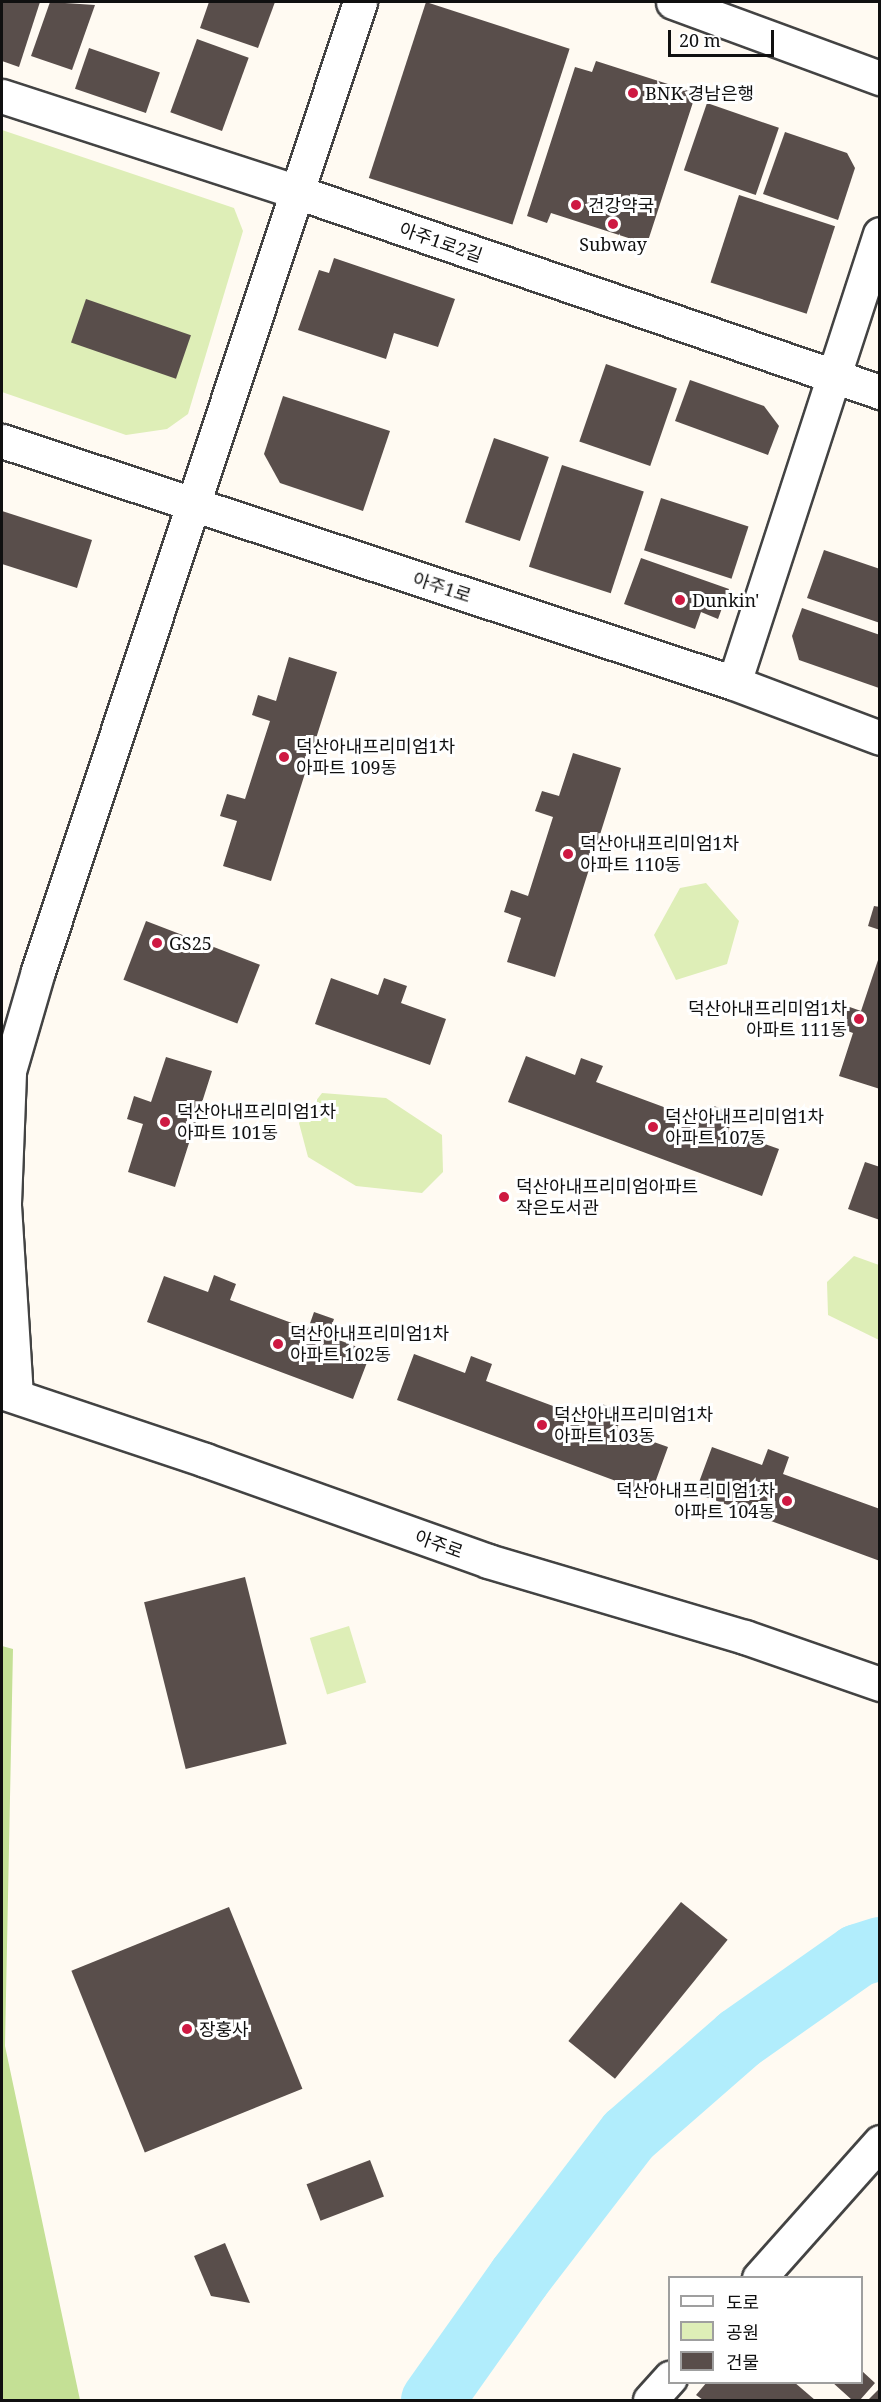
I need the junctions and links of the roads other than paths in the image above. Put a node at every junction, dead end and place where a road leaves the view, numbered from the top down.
1 (360, 2) edge
2 (673, 2) edge
3 (879, 78) edge
4 (2, 96) edge
5 (294, 191) junction
6 (879, 234) edge
7 (834, 377) junction
8 (879, 392) edge
9 (2, 441) edge
10 (194, 505) junction
11 (734, 683) junction
12 (879, 738) edge
13 (8, 1394) edge
14 (879, 1684) edge
15 (879, 2142) edge
16 (760, 2276) edge
17 (668, 2379) edge
18 (650, 2400) edge

1 - 5 street
2 - 3 street
4 - 5 street, 아주1로2길
5 - 7 street, 아주1로2길
5 - 10 street
6 - 7 street
7 - 8 street, 아주1로2길
7 - 11 street
9 - 10 street, 아주1로
10 - 11 street, 아주1로
10 - 13 street
11 - 12 street, 아주1로
13 - 14 street, 아주로
15 - 16 street
17 - 18 street

